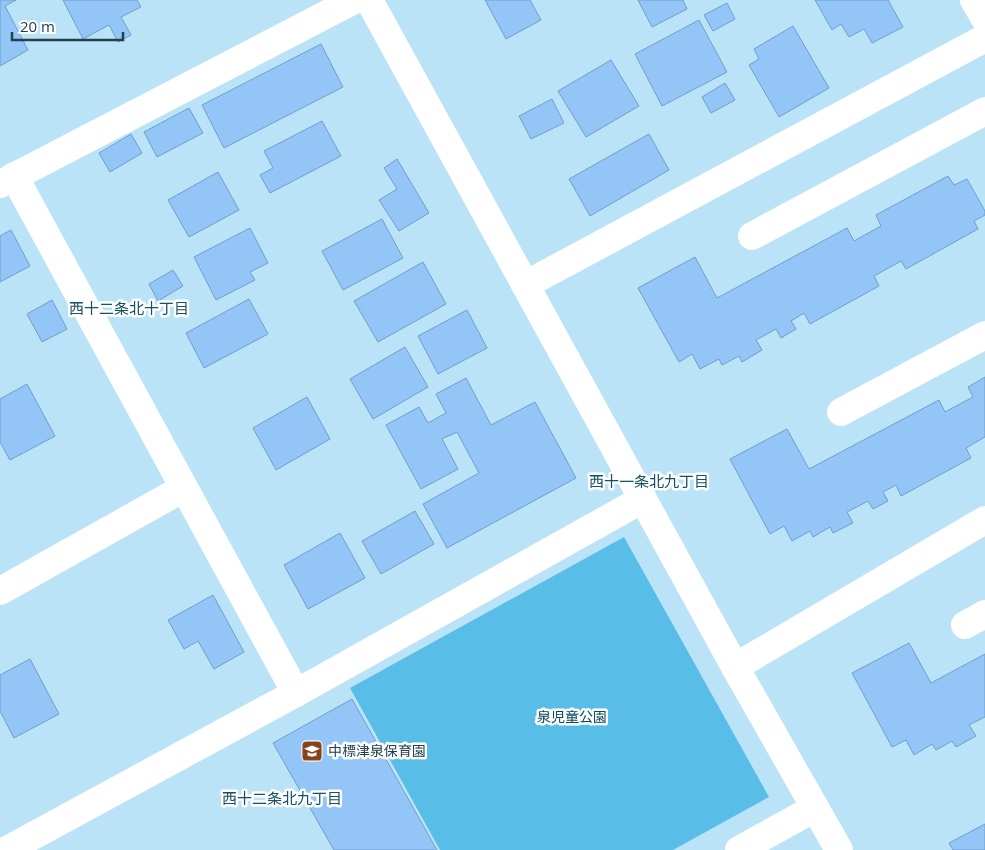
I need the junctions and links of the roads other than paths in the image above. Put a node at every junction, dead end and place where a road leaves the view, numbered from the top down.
1 (354, 0) edge
2 (368, 0) edge
3 (974, 0) edge
4 (985, 19) edge
5 (985, 38) edge
6 (985, 111) edge
7 (7, 180) edge
8 (752, 236) dead end
9 (525, 285) junction
10 (985, 335) edge
11 (841, 412) dead end
12 (184, 488) junction
13 (643, 499) junction
14 (985, 520) edge
15 (0, 591) edge
16 (736, 667) junction
17 (296, 693) junction
18 (815, 808) junction
19 (6, 850) edge
20 (739, 850) edge
21 (839, 850) edge

1 - 7 street
2 - 9 street
3 - 4 street
5 - 9 street
6 - 8 street
7 - 12 street
9 - 13 street
10 - 11 street
12 - 15 street
12 - 17 street
13 - 16 street
13 - 17 street
14 - 16 street
16 - 18 street
17 - 19 street
18 - 20 street
18 - 21 street

